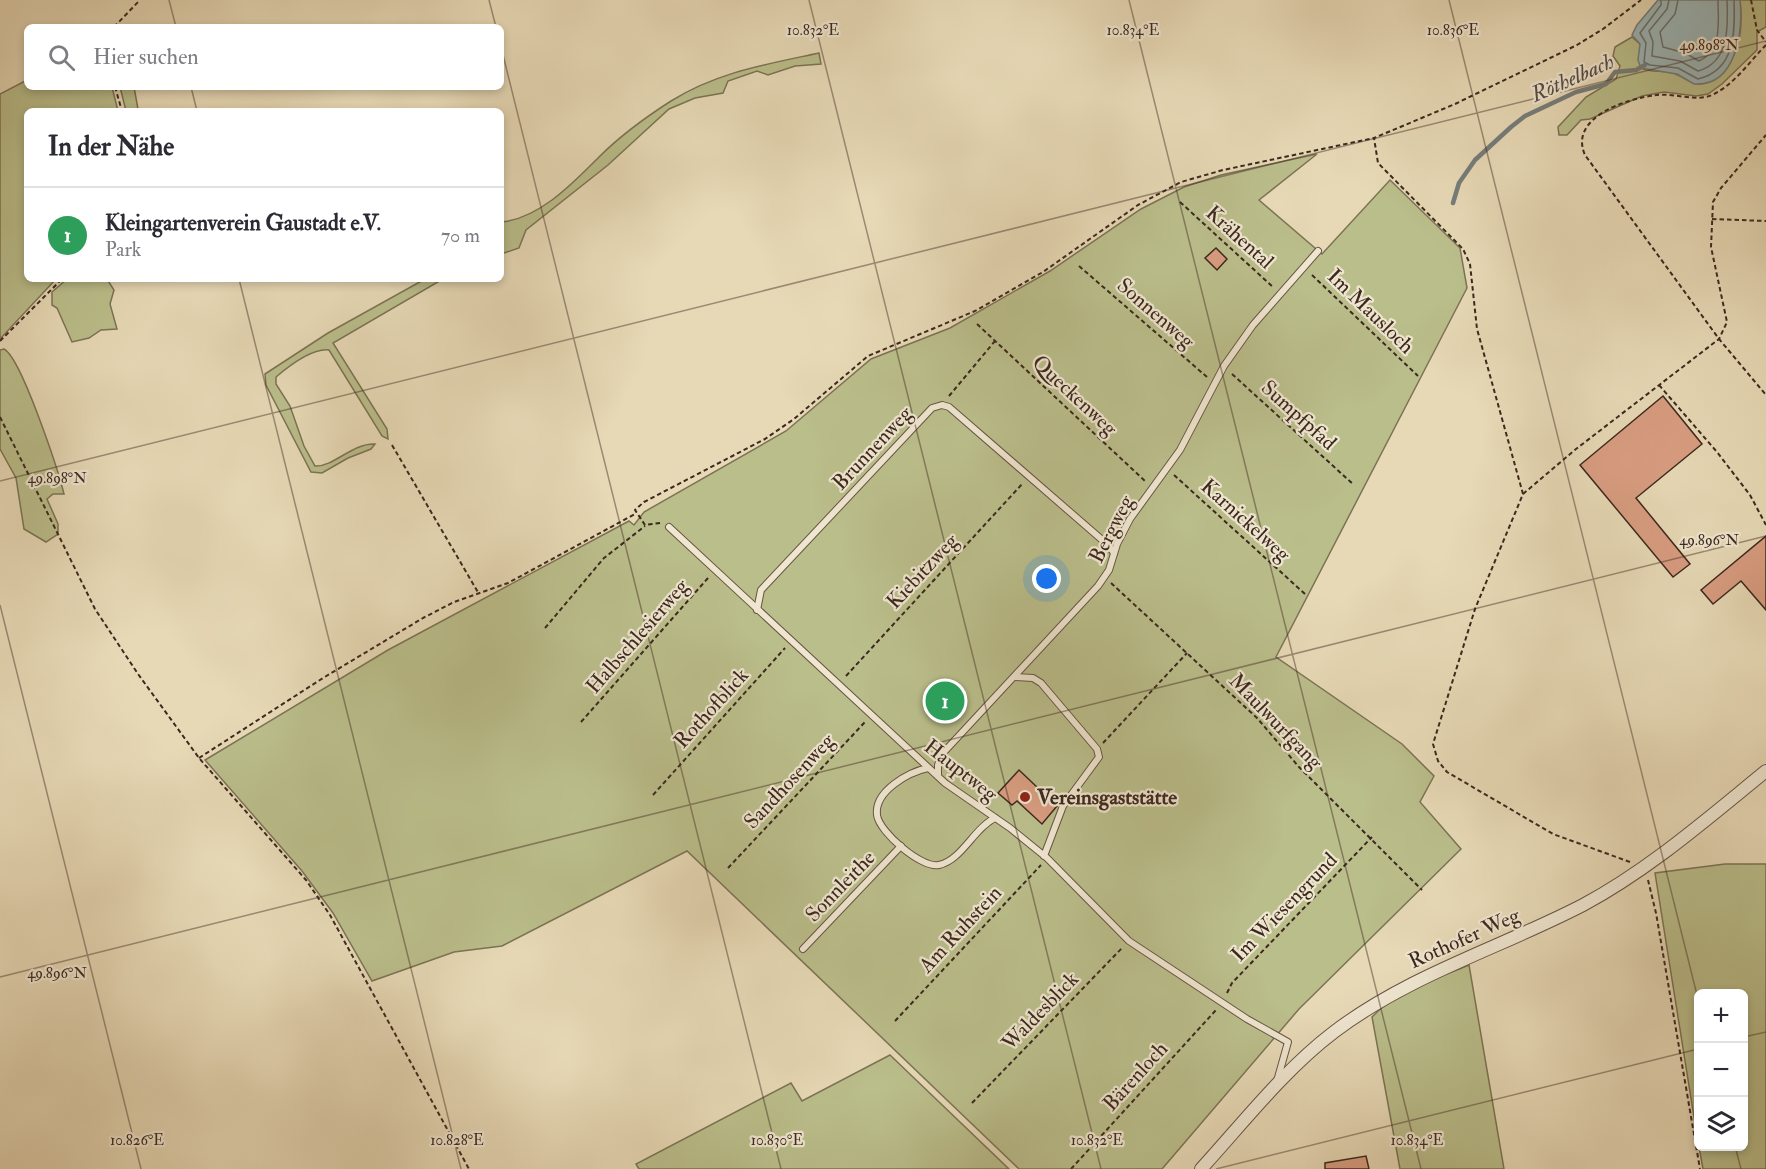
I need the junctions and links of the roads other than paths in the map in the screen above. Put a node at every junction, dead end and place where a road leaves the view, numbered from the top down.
1 (1317, 250) dead end
2 (669, 527) road end
3 (1114, 553) junction
4 (757, 610) junction
5 (1016, 677) junction
6 (928, 768) junction
7 (1766, 771) edge
8 (938, 777) junction
9 (995, 818) junction
10 (900, 846) junction
11 (1046, 857) junction
12 (803, 949) dead end
13 (1275, 1087) junction
14 (1201, 1169) edge

1 - 3 lane, Bergweg
2 - 4 lane, Hauptweg
3 - 4 lane, Brunnenweg
3 - 5 lane, Bergweg
4 - 6 lane, Hauptweg
5 - 8 lane, Bergweg
5 - 11 lane
6 - 8 lane, Hauptweg
6 - 10 lane
7 - 13 street, Rothofer Weg
8 - 9 lane, Hauptweg
9 - 10 lane
9 - 11 lane, Hauptweg
10 - 12 lane, Sonnleithe
11 - 13 lane, Hauptweg
13 - 14 street, Rothofer Weg

